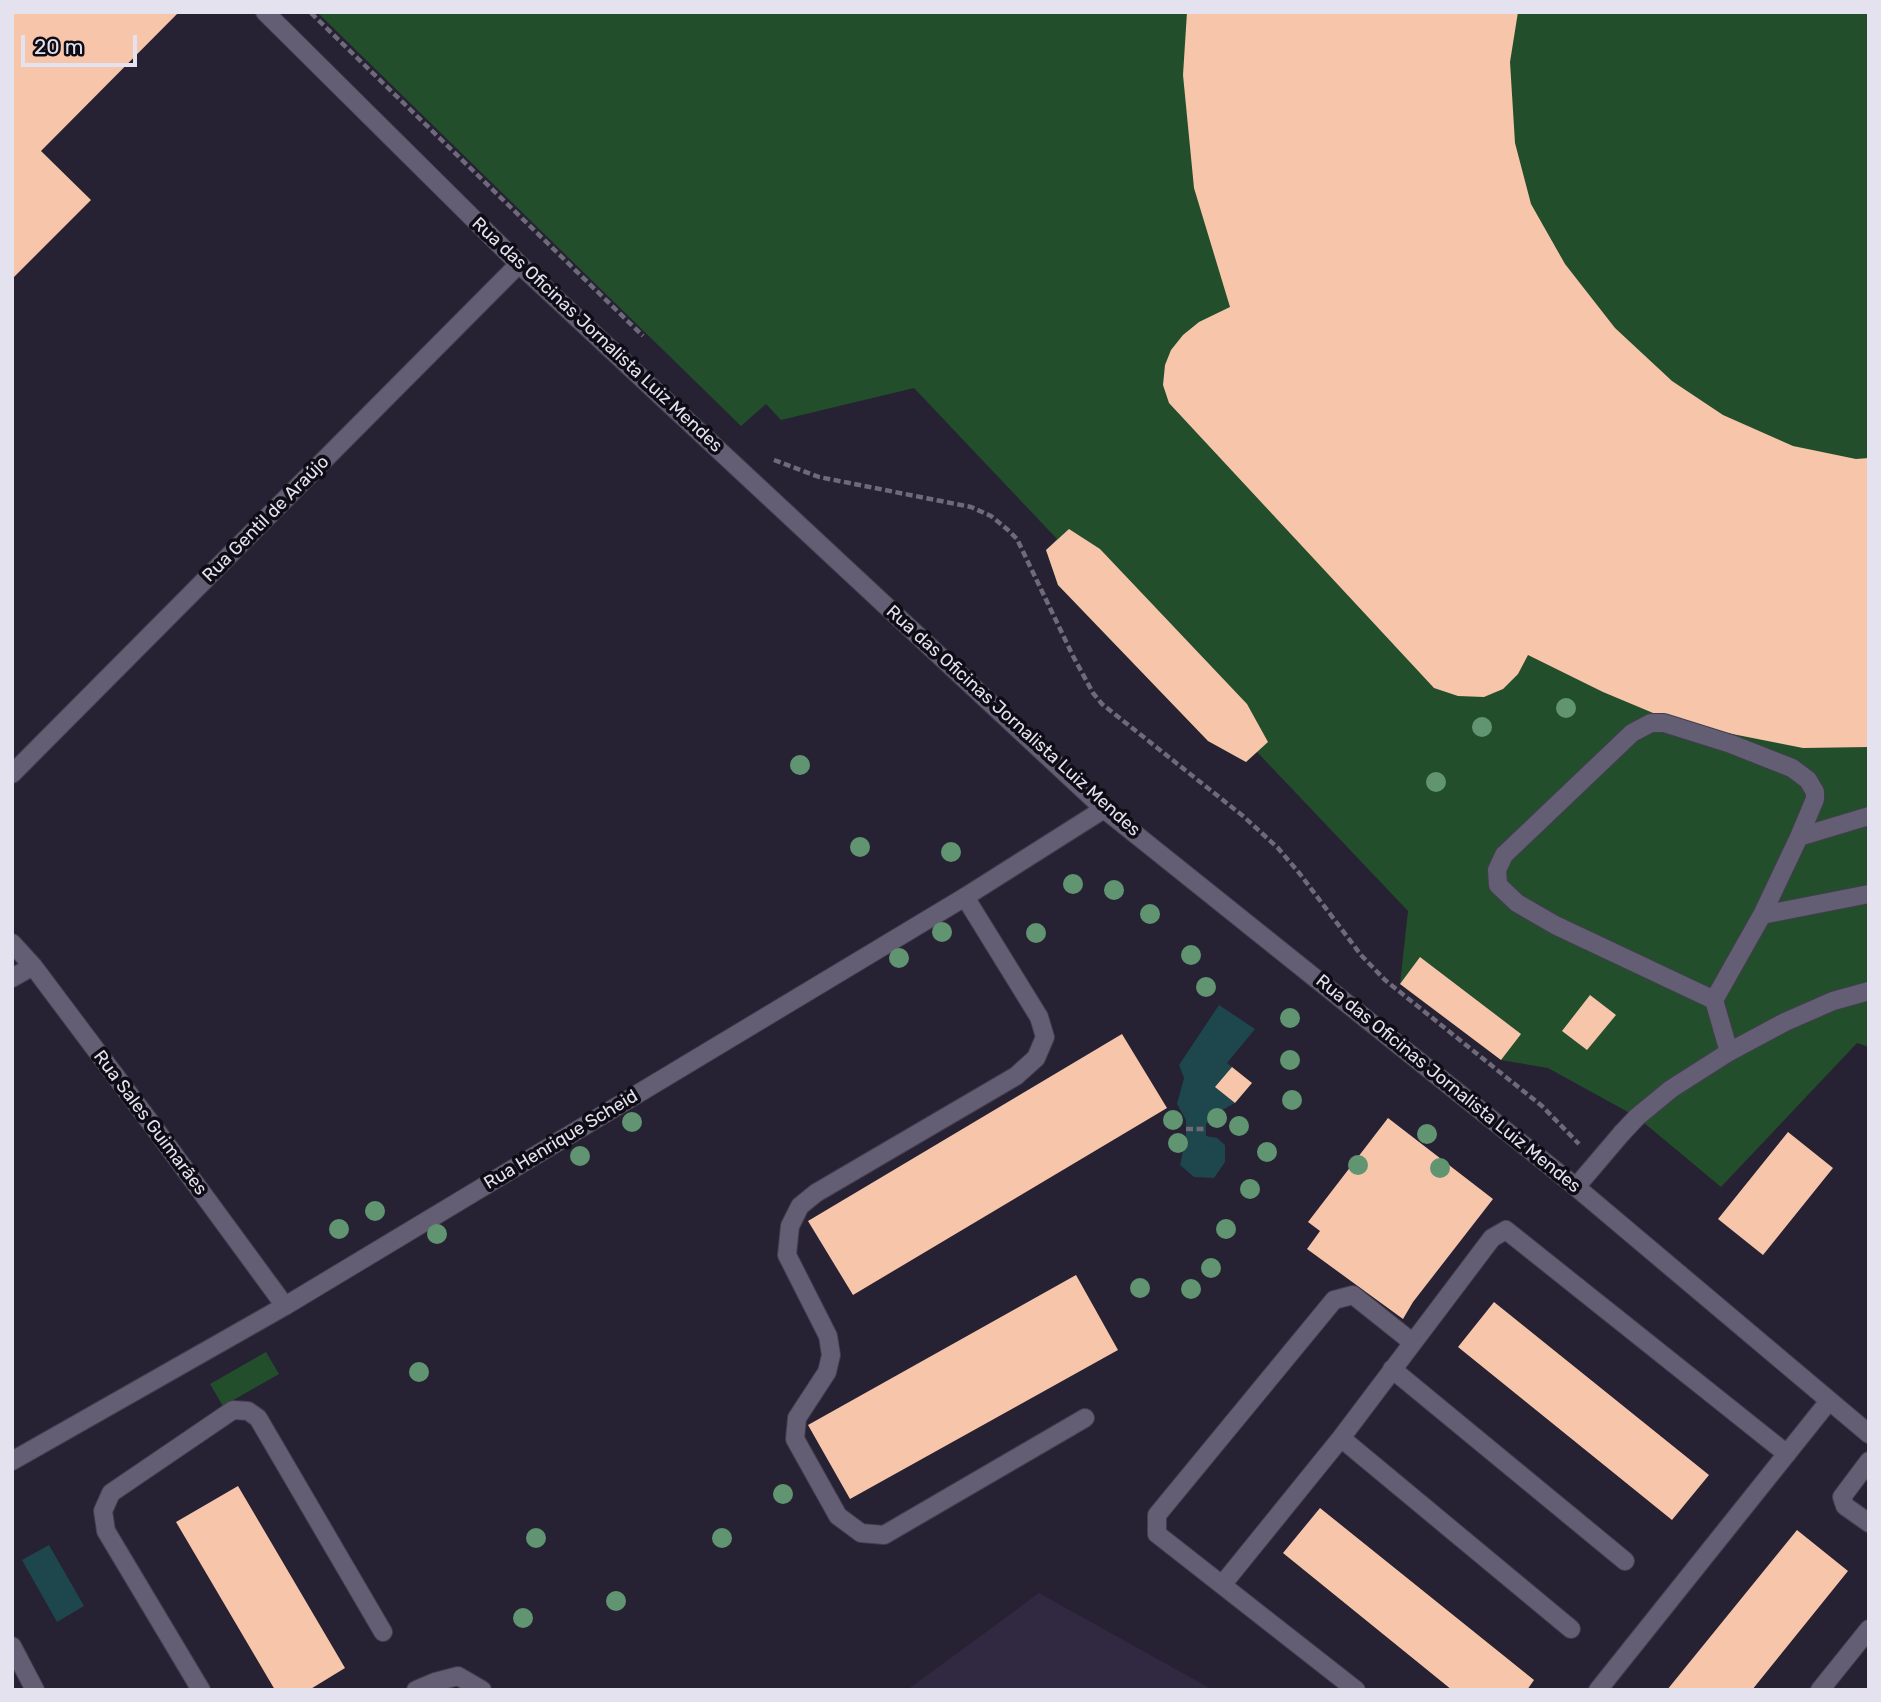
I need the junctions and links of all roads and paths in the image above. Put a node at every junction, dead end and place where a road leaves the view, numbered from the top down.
1 (265, 12) edge
2 (310, 12) edge
3 (519, 264) junction
4 (646, 340) dead end
5 (770, 456) dead end
6 (12, 775) edge
7 (1104, 809) junction
8 (1869, 816) edge
9 (1799, 837) junction
10 (1869, 894) edge
11 (965, 897) junction
12 (1762, 915) junction
13 (12, 943) edge
14 (33, 966) junction
15 (12, 978) edge
16 (1869, 991) edge
17 (1714, 1000) junction
18 (1729, 1052) junction
19 (1186, 1129) dead end
20 (1206, 1129) dead end
21 (1597, 1161) junction
22 (1576, 1187) junction
23 (285, 1306) junction
24 (1412, 1342) junction
25 (1392, 1368) junction
26 (1829, 1401) junction
27 (1084, 1418) dead end
28 (1869, 1434) edge
29 (1341, 1438) junction
30 (1787, 1454) junction
31 (12, 1461) edge
32 (1869, 1461) edge
33 (1869, 1523) edge
34 (1625, 1561) dead end
35 (1222, 1585) junction
36 (1571, 1629) dead end
37 (1869, 1629) edge
38 (383, 1632) dead end
39 (12, 1646) edge
40 (35, 1690) edge
41 (201, 1690) edge
42 (416, 1690) edge
43 (482, 1690) edge
44 (1356, 1690) edge
45 (1598, 1690) edge
46 (1820, 1690) edge

1 - 3 street, Rua das Oficinas Jornalista Luiz Mendes
2 - 4 path
3 - 6 street, Rua Gentil de Araújo
3 - 7 street, Rua das Oficinas Jornalista Luiz Mendes
5 - 21 path
7 - 11 street, Rua Henrique Scheid
7 - 22 street, Rua das Oficinas Jornalista Luiz Mendes
8 - 9 street
9 - 12 street
9 - 17 street
10 - 12 street
11 - 23 street, Rua Henrique Scheid
11 - 27 street
12 - 17 street
13 - 14 street, Rua Sales Guimarães
14 - 15 street
14 - 23 street, Rua Sales Guimarães
16 - 18 street
17 - 18 street
18 - 21 street
19 - 20 path
21 - 22 street
22 - 26 street, Rua das Oficinas Jornalista Luiz Mendes
23 - 31 street, Rua Henrique Scheid
24 - 25 street
24 - 30 street
24 - 35 street
25 - 29 street
25 - 34 street
26 - 28 street, Rua das Oficinas Jornalista Luiz Mendes
26 - 30 street
29 - 35 street
29 - 36 street
30 - 45 street
32 - 33 street
35 - 44 street
37 - 46 street
38 - 41 street
39 - 40 street
42 - 43 street

